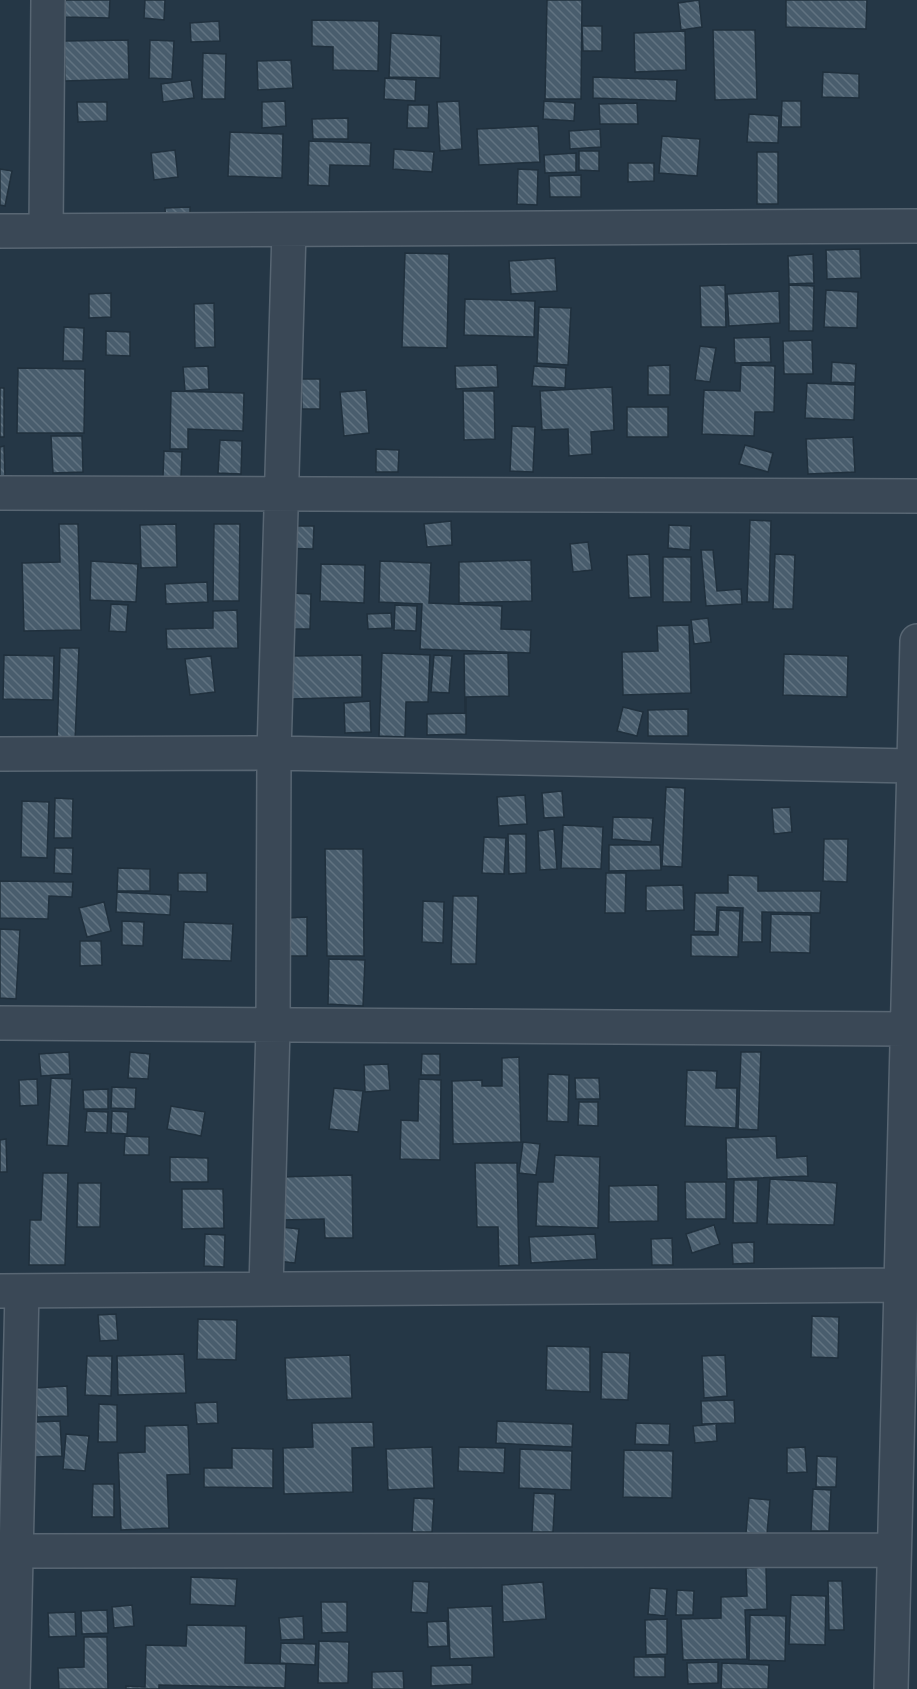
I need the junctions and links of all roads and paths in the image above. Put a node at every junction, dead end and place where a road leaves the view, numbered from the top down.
1 (48, 0) edge
2 (917, 226) edge
3 (46, 230) junction
4 (0, 231) edge
5 (288, 231) junction
6 (0, 493) edge
7 (283, 494) junction
8 (917, 496) edge
9 (917, 641) edge
10 (917, 648) edge
11 (274, 753) junction
12 (0, 754) edge
13 (912, 765) junction
14 (914, 919) edge
15 (0, 1023) edge
16 (273, 1027) junction
17 (907, 1029) junction
18 (911, 1180) edge
19 (902, 1285) junction
20 (266, 1288) junction
21 (11, 1291) edge
22 (908, 1342) edge
23 (894, 1550) junction
24 (7, 1551) edge
25 (905, 1630) edge
26 (13, 1689) edge
27 (891, 1689) edge

1 - 3 street
2 - 5 street
3 - 4 street
3 - 5 street
5 - 7 street
6 - 7 street
7 - 8 street
7 - 11 street
9 - 10 street
10 - 13 street
11 - 12 street
11 - 13 street
11 - 16 street
13 - 14 street
14 - 17 street
15 - 16 street
16 - 17 street
16 - 20 street
17 - 18 street
18 - 19 street
19 - 20 street
19 - 22 street
20 - 21 street
21 - 24 street
22 - 23 street
23 - 24 street
23 - 25 street
24 - 26 street
25 - 27 street

